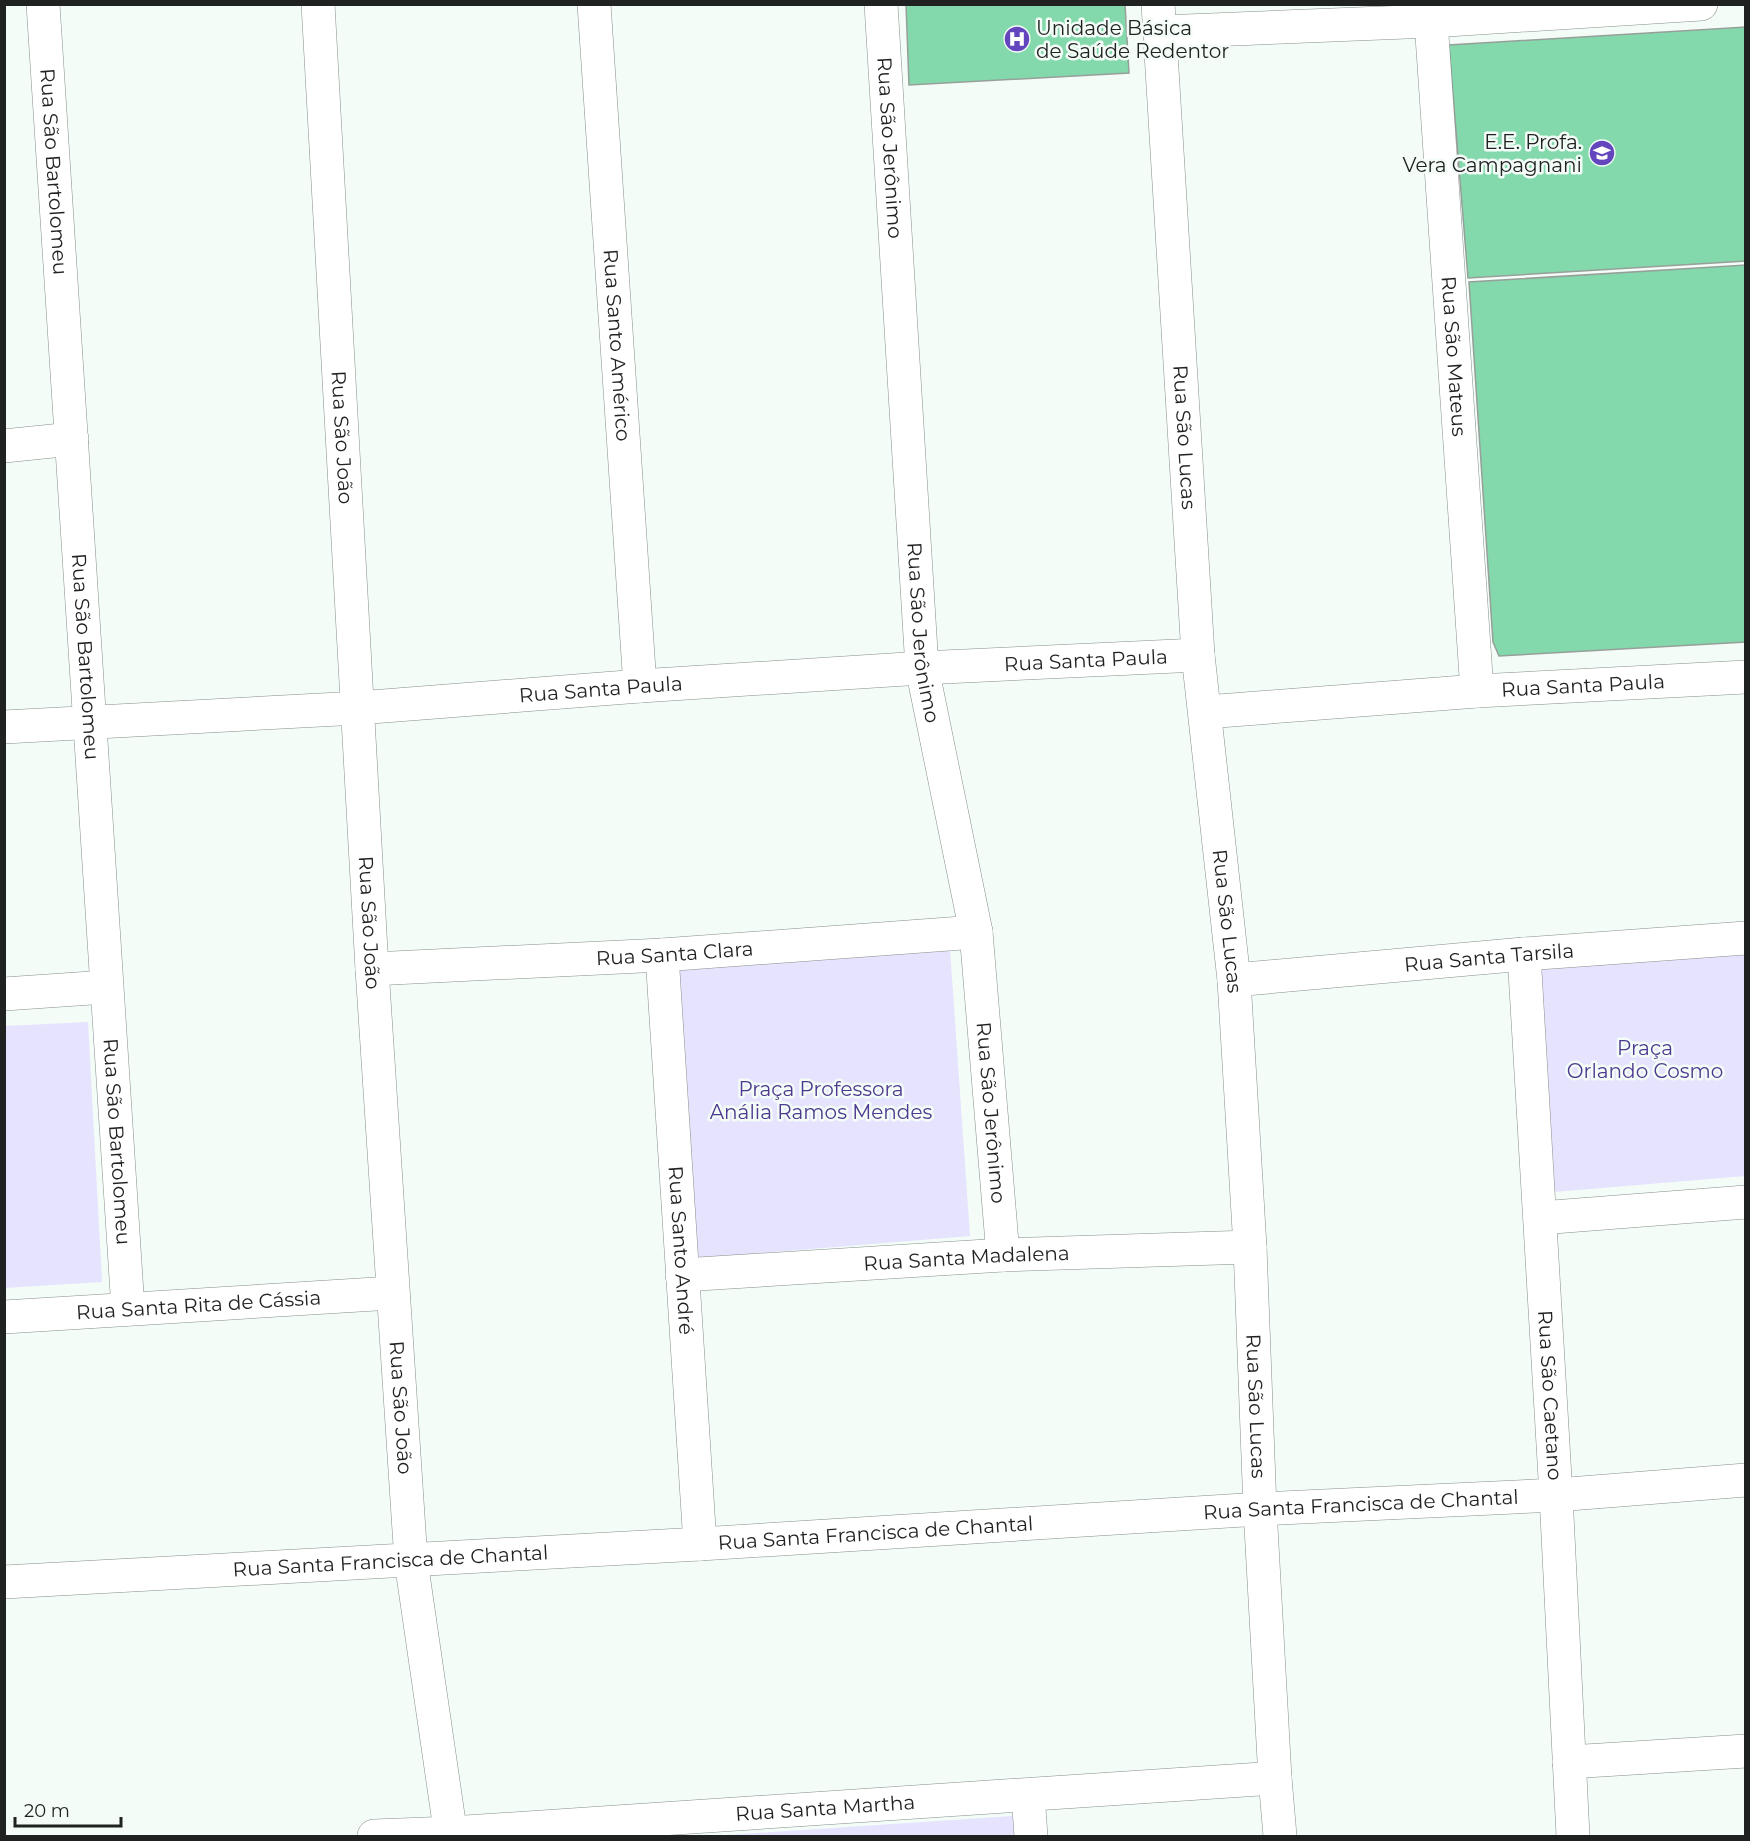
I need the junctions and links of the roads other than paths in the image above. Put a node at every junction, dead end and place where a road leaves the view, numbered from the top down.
1 (43, 4) edge
2 (318, 4) edge
3 (594, 4) edge
4 (881, 4) edge
5 (1701, 4) edge
6 (1159, 18) edge
7 (1431, 21) junction
8 (72, 439) junction
9 (4, 446) edge
10 (1198, 654) junction
11 (922, 668) junction
12 (1746, 677) edge
13 (640, 686) junction
14 (1477, 691) junction
15 (358, 708) junction
16 (1206, 712) junction
17 (91, 722) junction
18 (4, 727) edge
19 (976, 932) junction
20 (1746, 938) edge
21 (1524, 954) junction
22 (662, 955) junction
23 (372, 969) junction
24 (1234, 980) junction
25 (106, 987) junction
26 (4, 994) edge
27 (1746, 1202) edge
28 (1540, 1218) junction
29 (1250, 1247) junction
30 (1003, 1255) junction
31 (682, 1275) junction
32 (392, 1293) junction
33 (128, 1310) junction
34 (4, 1317) edge
35 (1746, 1480) edge
36 (1556, 1495) junction
37 (1260, 1509) junction
38 (700, 1544) junction
39 (411, 1560) junction
40 (4, 1582) edge
41 (1746, 1751) edge
42 (1569, 1762) junction
43 (1275, 1778) junction
44 (1028, 1795) junction
45 (708, 1826) edge
46 (451, 1835) edge
47 (374, 1836) edge
48 (1031, 1836) edge
49 (1280, 1836) edge
50 (1573, 1836) edge

1 - 8 street, Rua São Bartolomeu
2 - 15 street, Rua São João
3 - 13 street, Rua Santo Américo
4 - 11 street, Rua São Jerônimo
5 - 7 street
6 - 7 street
6 - 10 street, Rua São Lucas
7 - 14 street, Rua São Mateus
8 - 9 street
8 - 17 street, Rua São Bartolomeu
10 - 11 street, Rua Santa Paula
10 - 16 street, Rua São Lucas
11 - 13 street, Rua Santa Paula
11 - 19 street, Rua São Jerônimo
12 - 14 street, Rua Santa Paula
13 - 15 street, Rua Santa Paula
14 - 16 street, Rua Santa Paula
15 - 17 street, Rua Santa Paula
15 - 23 street, Rua São João
16 - 24 street, Rua São Lucas
17 - 18 street, Rua Santa Paula
17 - 25 street, Rua São Bartolomeu
19 - 22 street, Rua Santa Clara
19 - 30 street, Rua São Jerônimo
20 - 21 street, Rua Santa Tarsila
21 - 24 street, Rua Santa Tarsila
21 - 28 street, Rua São Caetano
22 - 23 street, Rua Santa Clara
22 - 31 street, Rua Santo André
23 - 32 street, Rua São João
24 - 29 street, Rua São Lucas
25 - 26 street
25 - 33 street, Rua São Bartolomeu
27 - 28 street
28 - 36 street, Rua São Caetano
29 - 30 street, Rua Santa Madalena
29 - 37 street, Rua São Lucas
30 - 31 street, Rua Santa Madalena
31 - 38 street, Rua Santo André
32 - 33 street, Rua Santa Rita de Cássia
32 - 39 street, Rua São João
33 - 34 street, Rua Santa Rita de Cássia
35 - 36 street, Rua Santa Francisca de Chantal
36 - 37 street, Rua Santa Francisca de Chantal
36 - 42 street, Rua São Caetano
37 - 38 street, Rua Santa Francisca de Chantal
37 - 43 street, Rua São Lucas
38 - 39 street, Rua Santa Francisca de Chantal
39 - 40 street, Rua Santa Francisca de Chantal
39 - 46 street, Rua São João
41 - 42 street
42 - 50 street, Rua São Caetano
43 - 44 street, Rua Santa Martha
43 - 49 street, Rua São Lucas
44 - 45 street, Rua Santa Martha
44 - 48 street
45 - 46 street, Rua Santa Martha
46 - 47 street, Rua Santa Martha

